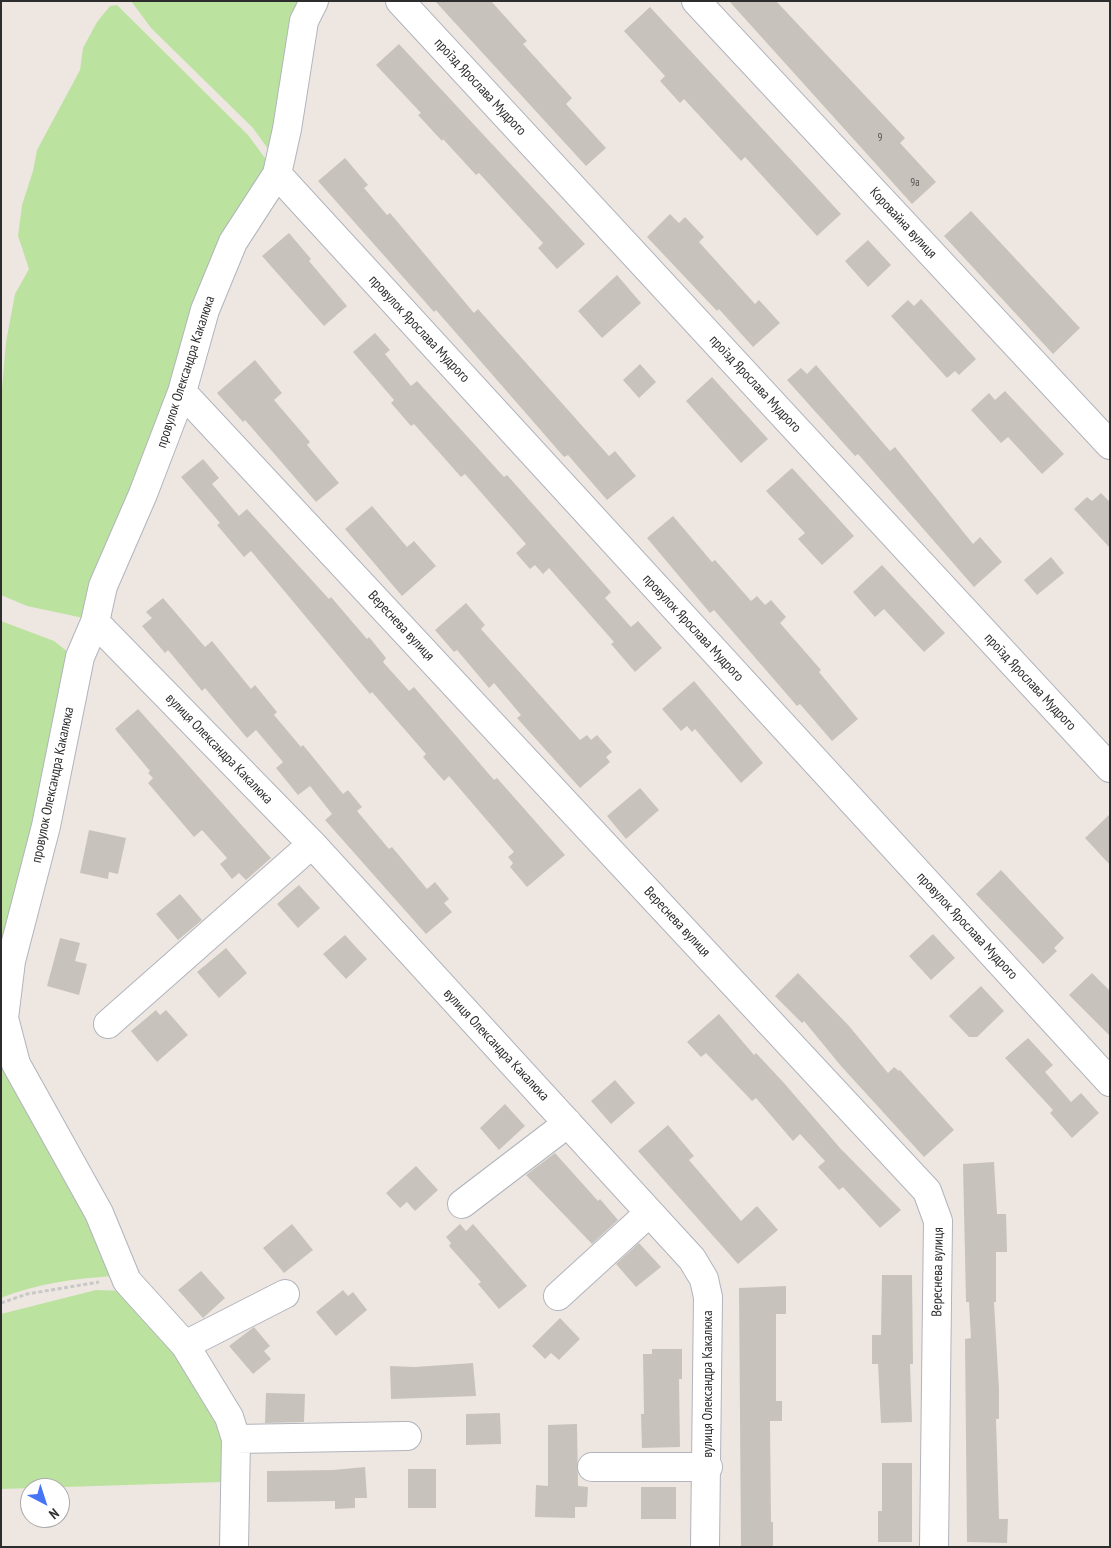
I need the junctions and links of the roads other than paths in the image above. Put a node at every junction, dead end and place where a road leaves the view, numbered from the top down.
1 (314, 1) edge
2 (400, 1) edge
3 (696, 1) edge
4 (277, 174) junction
5 (182, 392) junction
6 (1110, 445) edge
7 (95, 622) junction
8 (1110, 768) edge
9 (312, 844) junction
10 (108, 1024) dead end
11 (1110, 1082) edge
12 (568, 1122) junction
13 (462, 1204) dead end
14 (649, 1213) junction
15 (285, 1294) dead end
16 (558, 1296) dead end
17 (185, 1345) junction
18 (407, 1436) dead end
19 (236, 1439) junction
20 (592, 1467) dead end
21 (708, 1467) junction
22 (234, 1547) edge
23 (705, 1547) edge
24 (934, 1547) edge

1 - 4 street, провулок Олександра Какалюка
2 - 8 street, проїзд Ярослава Мудрого
3 - 6 street, Коровайна вулиця
4 - 5 street, провулок Олександра Какалюка
4 - 11 street, провулок Ярослава Мудрого
5 - 7 street, провулок Олександра Какалюка
5 - 24 street, Вереснева вулиця
7 - 9 street, вулиця Олександра Какалюка
7 - 17 street, провулок Олександра Какалюка
9 - 10 street
9 - 12 street, вулиця Олександра Какалюка
12 - 13 street
12 - 14 street, вулиця Олександра Какалюка
14 - 16 street
14 - 21 street, вулиця Олександра Какалюка
15 - 17 street
17 - 19 street, провулок Олександра Какалюка
18 - 19 street
19 - 22 street, провулок Олександра Какалюка
20 - 21 street
21 - 23 street, вулиця Олександра Какалюка

